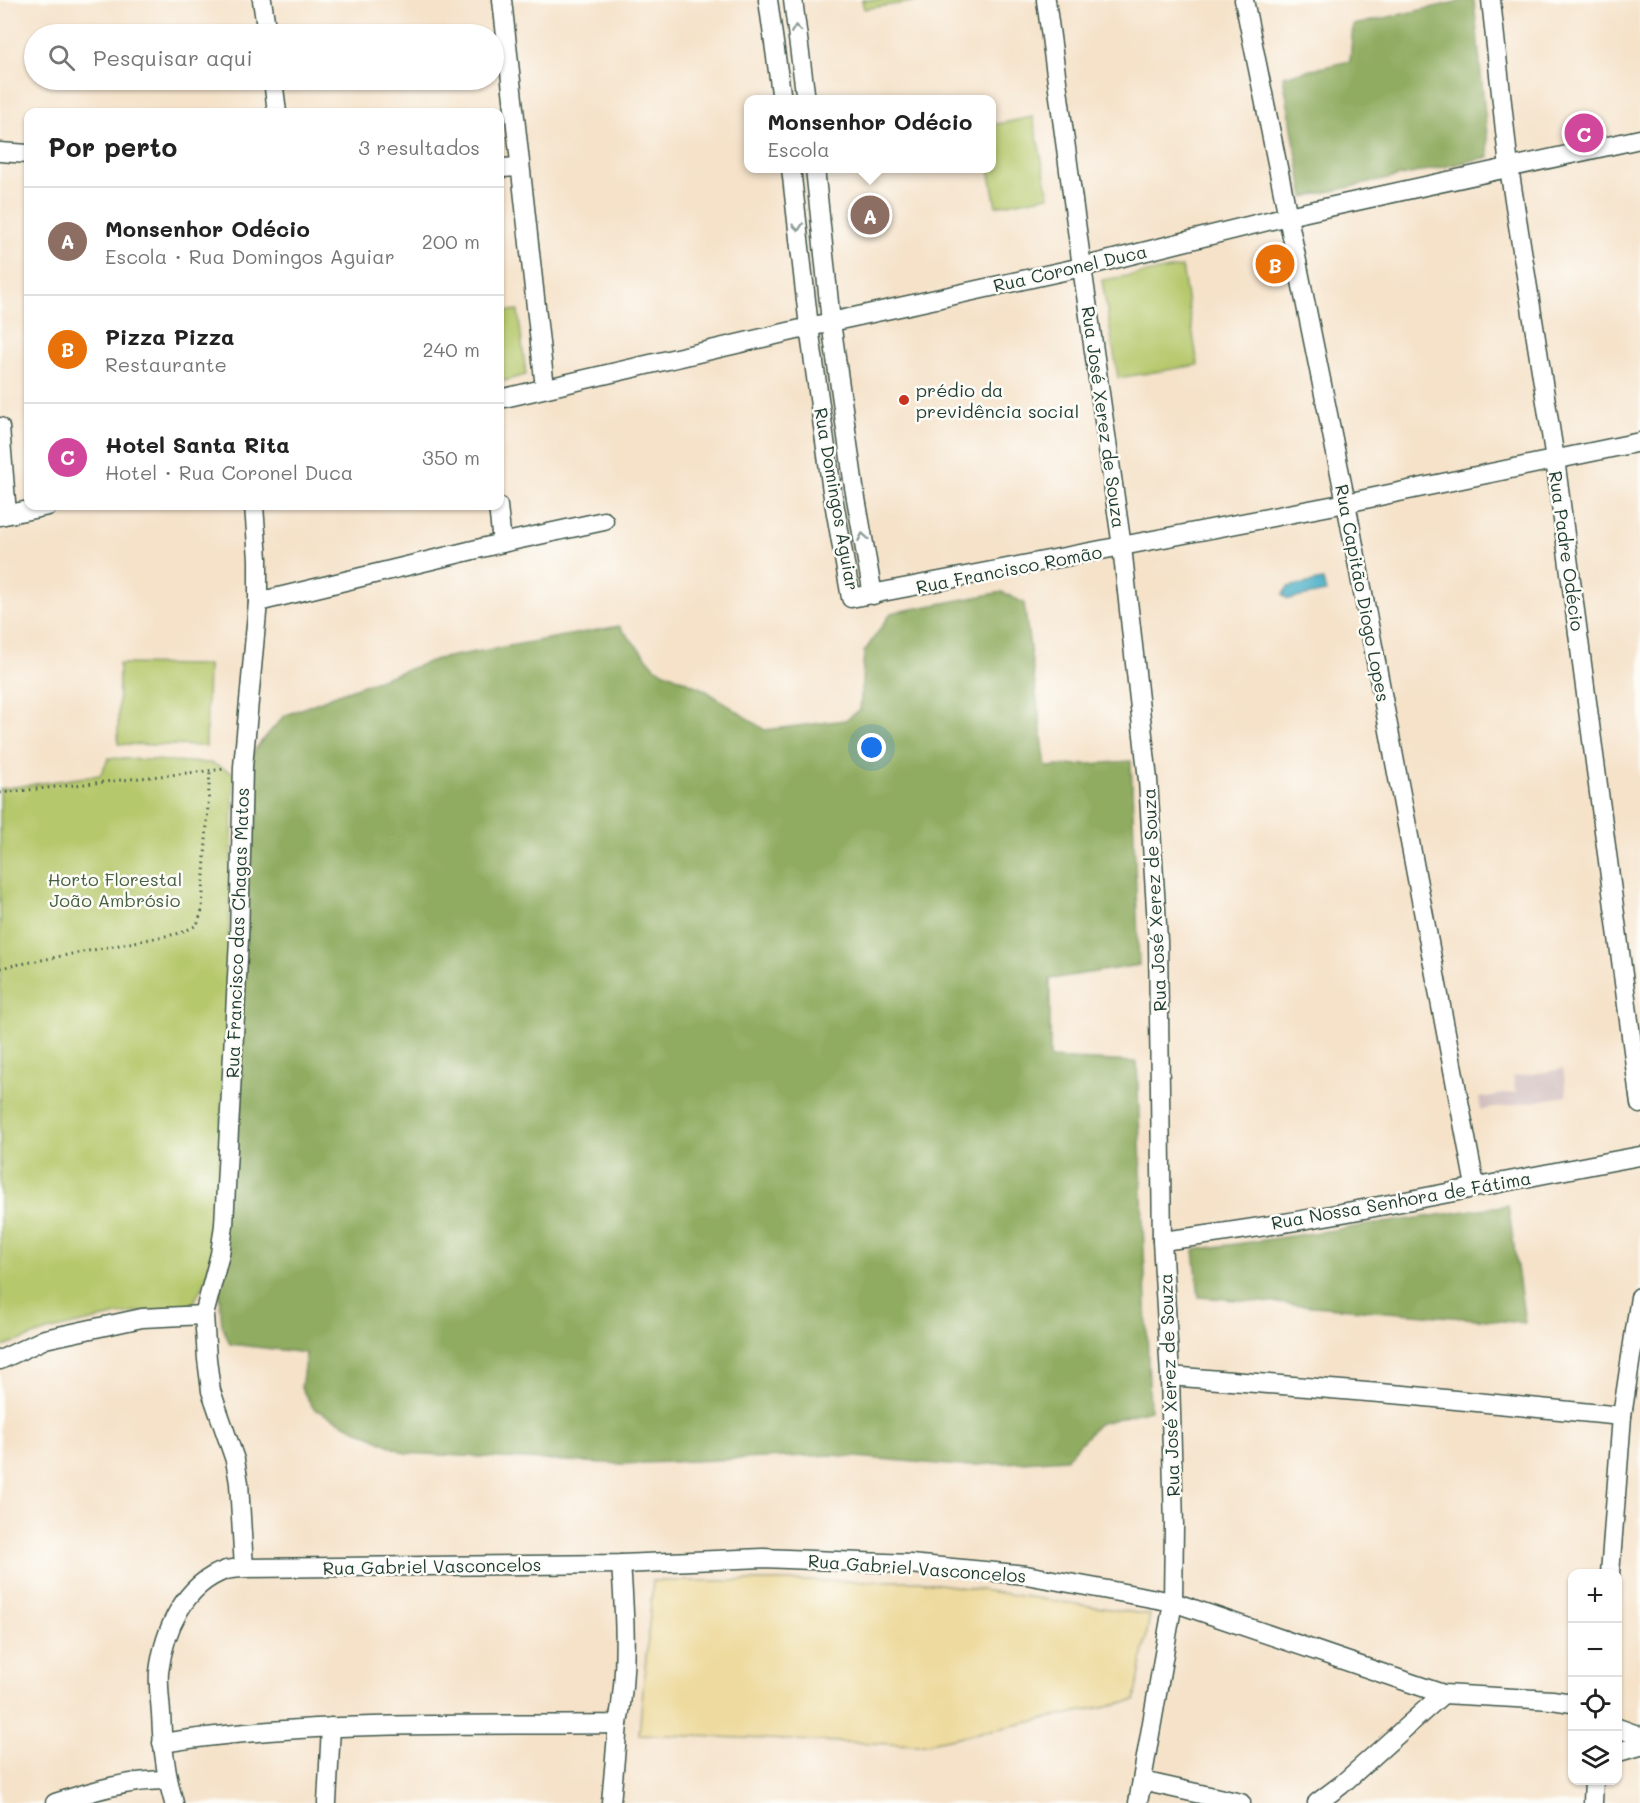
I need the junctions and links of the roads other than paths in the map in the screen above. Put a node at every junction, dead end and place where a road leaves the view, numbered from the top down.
1 (262, 0) edge
2 (501, 0) edge
3 (768, 0) edge
4 (792, 0) edge
5 (1046, 0) edge
6 (1244, 0) edge
7 (1491, 0) edge
8 (266, 24) edge
9 (504, 24) edge
10 (504, 26) edge
11 (801, 58) junction
12 (777, 61) junction
13 (274, 90) edge
14 (781, 95) edge
15 (806, 95) edge
16 (276, 108) edge
17 (1640, 139) edge
18 (0, 152) edge
19 (24, 154) edge
20 (520, 167) junction
21 (504, 168) edge
22 (1509, 168) junction
23 (791, 173) edge
24 (815, 173) edge
25 (1288, 216) junction
26 (1082, 267) junction
27 (831, 322) junction
28 (809, 327) junction
29 (545, 387) junction
30 (504, 398) edge
31 (0, 427) edge
32 (1640, 442) edge
33 (1555, 459) junction
34 (854, 487) junction
35 (832, 491) junction
36 (1346, 503) junction
37 (28, 510) edge
38 (254, 510) edge
39 (498, 510) edge
40 (4, 515) edge
41 (604, 520) dead end
42 (502, 543) junction
43 (1122, 547) junction
44 (873, 595) junction
45 (258, 602) junction
46 (1640, 1104) edge
47 (1640, 1156) edge
48 (1475, 1186) junction
49 (1162, 1240) junction
50 (1640, 1297) edge
51 (204, 1315) junction
52 (0, 1360) edge
53 (1634, 1371) edge
54 (1170, 1376) junction
55 (1622, 1416) junction
56 (621, 1564) junction
57 (244, 1568) junction
58 (1610, 1569) edge
59 (1173, 1602) junction
60 (1443, 1694) junction
61 (1568, 1702) edge
62 (618, 1724) junction
63 (331, 1727) junction
64 (1622, 1730) edge
65 (1640, 1736) edge
66 (162, 1743) junction
67 (1640, 1746) edge
68 (1622, 1751) edge
69 (167, 1780) junction
70 (1142, 1781) junction
71 (1594, 1785) edge
72 (1340, 1794) edge
73 (55, 1803) edge
74 (174, 1803) edge
75 (327, 1803) edge
76 (611, 1803) edge
77 (1138, 1803) edge
78 (1242, 1803) edge
79 (1317, 1803) edge
80 (1593, 1803) edge

1 - 8 street
2 - 9 street
3 - 12 street
11 -> 4 street
5 - 26 street, Rua José Xerez de Souza
6 - 25 street, Rua Capitão Diogo Lopes
7 - 22 street, Rua Padre Odécio
10 - 20 street
11 - 12 street
11 - 15 street
12 - 14 street
13 - 16 street
17 - 22 street, Rua Coronel Duca
18 - 19 street
20 - 21 street
20 - 29 street
22 - 25 street, Rua Coronel Duca
22 - 33 street, Rua Padre Odécio
23 -> 28 street, Rua Domingos Aguiar
24 - 27 street, Rua Domingos Aguiar
25 - 26 street, Rua Coronel Duca
25 - 36 street, Rua Capitão Diogo Lopes
26 - 27 street, Rua Coronel Duca
26 - 43 street, Rua José Xerez de Souza
27 - 28 street, Rua Coronel Duca
27 - 34 street, Rua Domingos Aguiar
28 - 29 street, Rua Coronel Duca
28 - 35 street, Rua Domingos Aguiar
29 - 30 street, Rua Coronel Duca
31 - 40 street
32 - 33 street, Rua Francisco Romão
33 - 36 street, Rua Francisco Romão
33 - 46 street, Rua Padre Odécio
34 - 35 street
44 -> 34 street, Rua Domingos Aguiar
35 - 44 street, Rua Domingos Aguiar
36 - 43 street, Rua Francisco Romão
36 - 48 street, Rua Capitão Diogo Lopes
37 - 40 street
38 - 45 street, Rua Francisco das Chagas Matos
39 - 42 street
41 - 42 street
42 - 45 street
43 - 44 street, Rua Francisco Romão
43 - 49 street, Rua José Xerez de Souza
45 - 51 street, Rua Francisco das Chagas Matos
47 - 48 street, Rua Nossa Senhora de Fátima
48 - 49 street, Rua Nossa Senhora de Fátima
49 - 54 street, Rua José Xerez de Souza
50 - 53 street
51 - 52 street
51 - 57 street, Rua Francisco das Chagas Matos
53 - 55 street
54 - 55 street
54 - 59 street, Rua José Xerez de Souza
55 - 58 street
56 - 57 street, Rua Gabriel Vasconcelos
56 - 59 street, Rua Gabriel Vasconcelos
56 - 62 street
57 - 66 street, Rua Gabriel Vasconcelos
59 - 60 street, Rua Gabriel Vasconcelos
59 - 70 street, Rua José Xerez de Souza
60 - 61 street, Rua Gabriel Vasconcelos
60 - 72 street
62 - 63 street
62 - 76 street
63 - 66 street
63 - 75 street
64 - 65 street
66 - 69 street, Rua Gabriel Vasconcelos
67 - 68 street
69 - 73 street
69 - 74 street, Rua Gabriel Vasconcelos
70 - 77 street, Rua José Xerez de Souza
70 - 78 street
71 - 80 street
72 - 79 street

